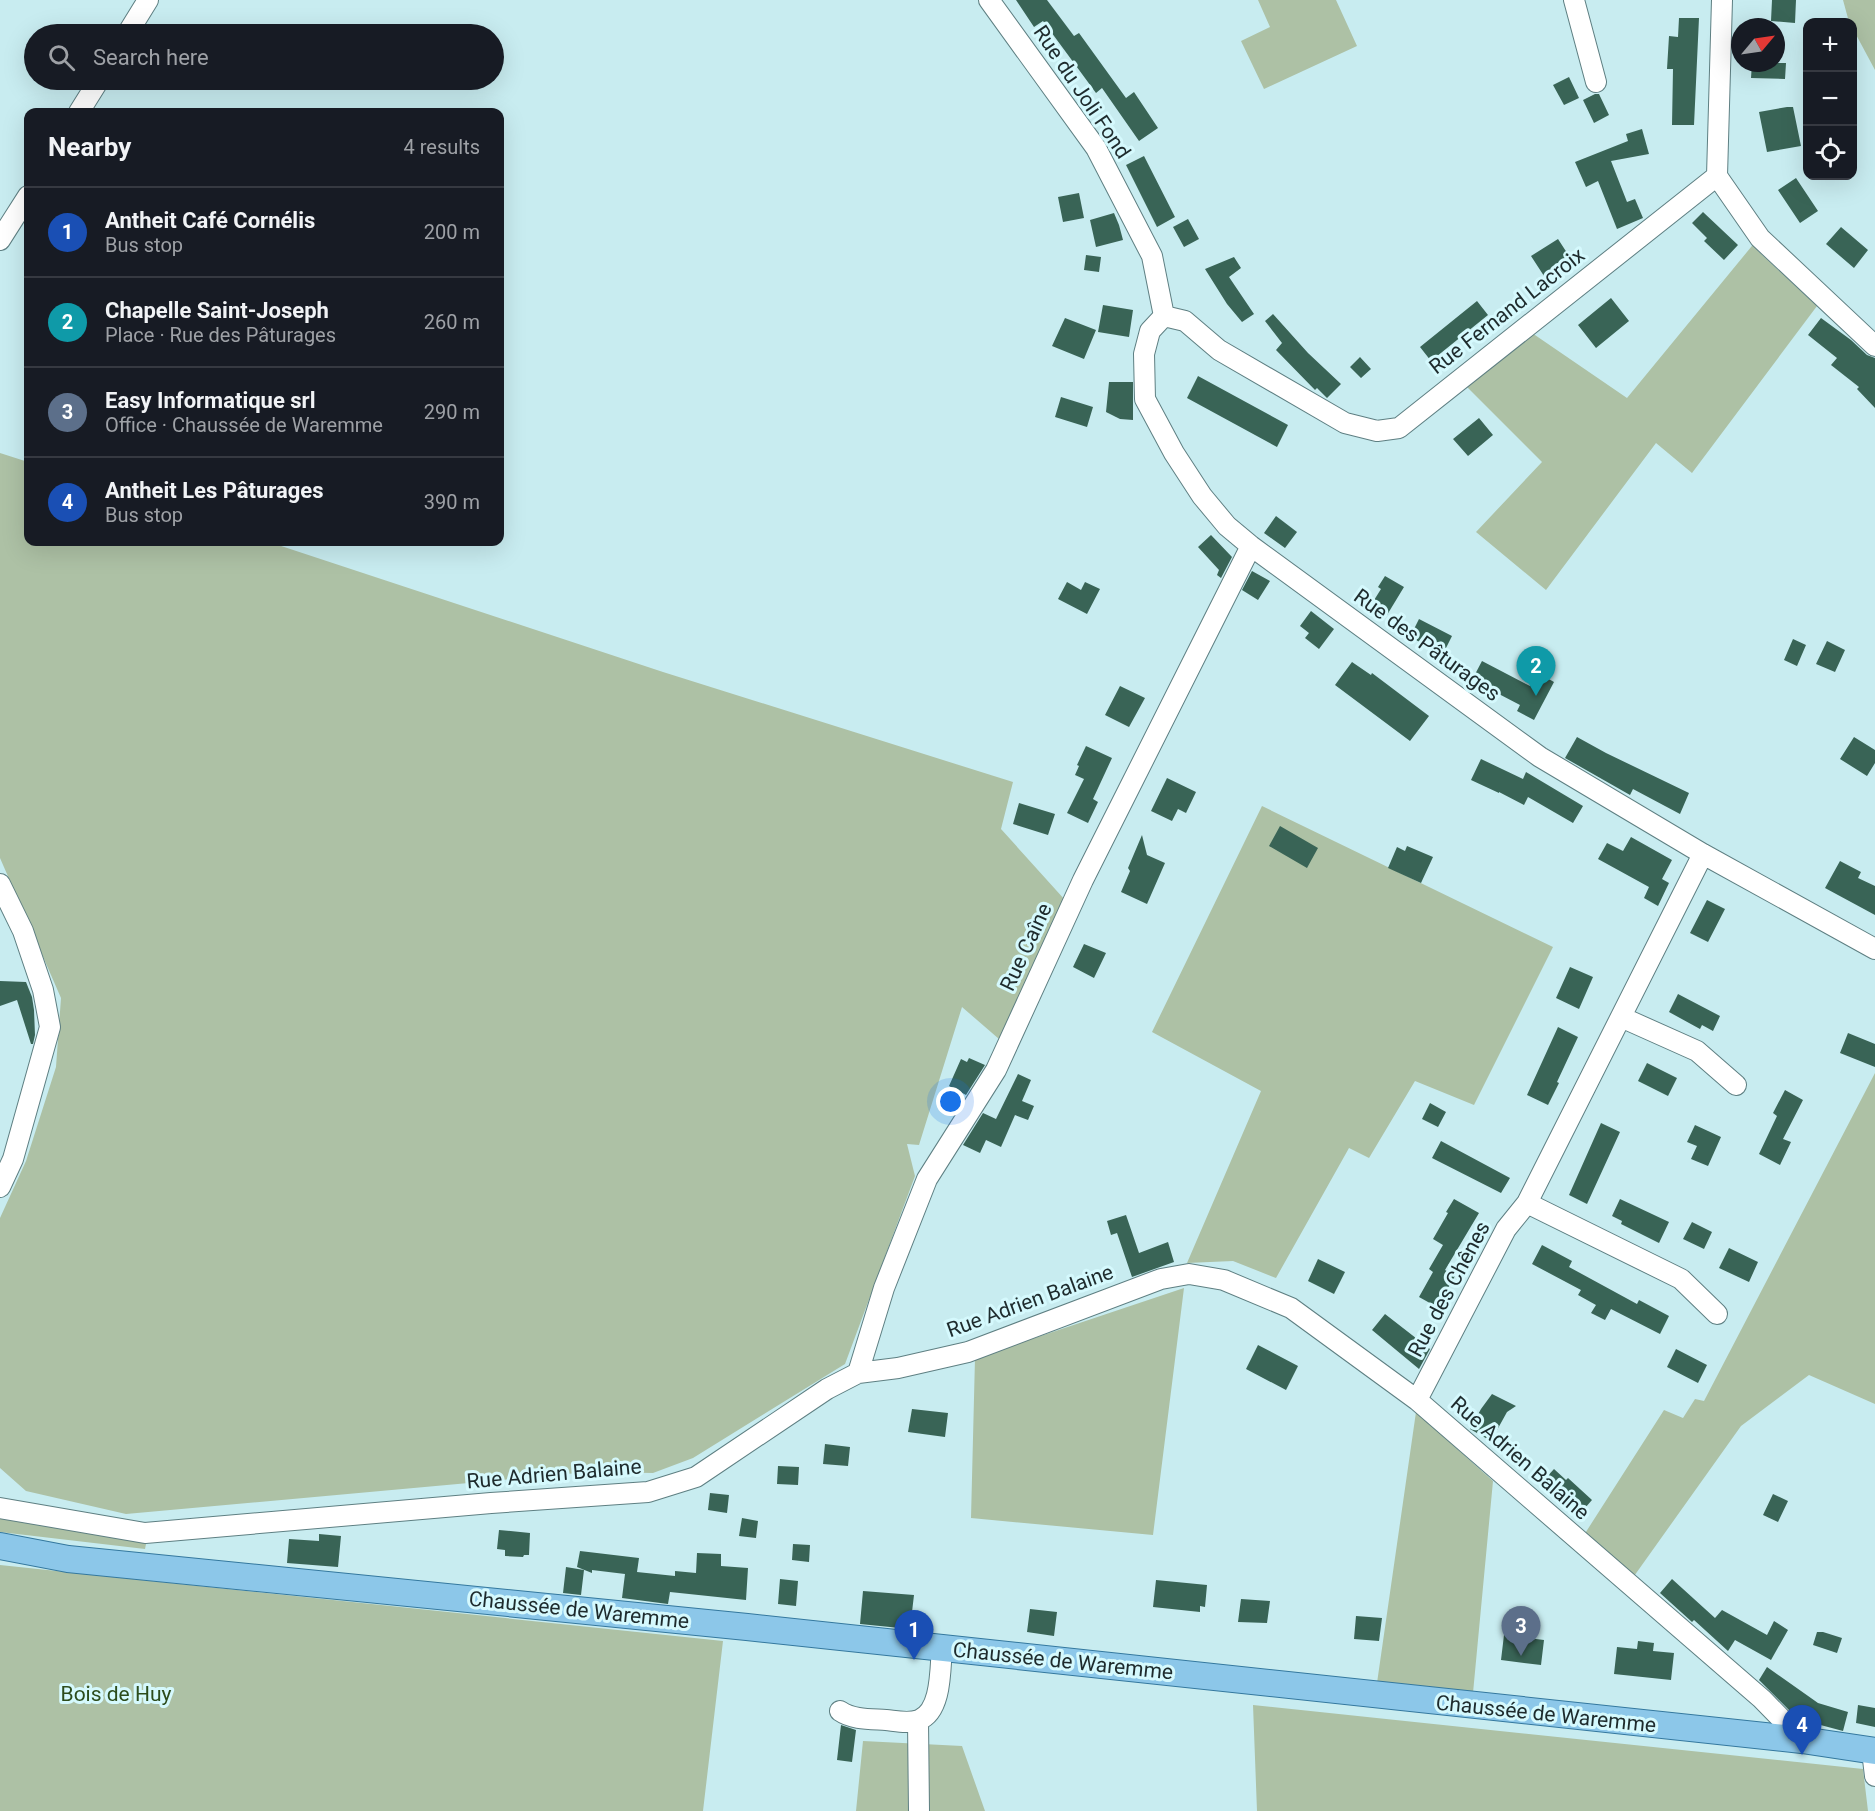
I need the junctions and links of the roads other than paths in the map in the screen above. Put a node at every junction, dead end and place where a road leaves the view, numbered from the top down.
1 (148, 0) edge
2 (989, 0) edge
3 (1574, 0) edge
4 (1722, 0) edge
5 (133, 24) edge
6 (1596, 82) dead end
7 (93, 90) edge
8 (82, 108) edge
9 (1717, 176) junction
10 (24, 202) edge
11 (0, 240) edge
12 (1164, 316) junction
13 (1875, 346) edge
14 (1251, 546) junction
15 (1703, 854) junction
16 (0, 884) edge
17 (1875, 949) edge
18 (1621, 1017) junction
19 (1736, 1085) dead end
20 (0, 1187) edge
21 (1527, 1203) junction
22 (1717, 1314) dead end
23 (858, 1373) junction
24 (1417, 1400) junction
25 (0, 1508) edge
26 (0, 1546) edge
27 (942, 1647) junction
28 (840, 1711) dead end
29 (918, 1721) junction
30 (1802, 1740) junction
31 (1874, 1759) edge
32 (919, 1811) edge

1 - 5 street
2 - 12 street, Rue du Joli Fond
3 - 6 street
4 - 9 street
7 - 8 street
9 - 12 street, Rue Fernand Lacroix
9 - 13 street
10 - 11 street
12 - 14 street, Rue des Pâturages
14 - 15 street, Rue des Pâturages
14 - 23 street, Rue Caîne
15 - 17 street, Rue des Pâturages
15 - 18 street, Rue des Chênes
16 - 20 street
18 - 19 street
18 - 21 street, Rue des Chênes
21 - 22 street
21 - 24 street, Rue des Chênes
23 - 24 street, Rue Adrien Balaine
23 - 25 street, Rue Adrien Balaine
24 - 30 street, Rue Adrien Balaine
26 - 27 main road, Chaussée de Waremme
27 - 29 street
27 - 30 main road, Chaussée de Waremme
28 - 29 street
29 - 32 street
30 - 31 main road, Chaussée de Waremme

